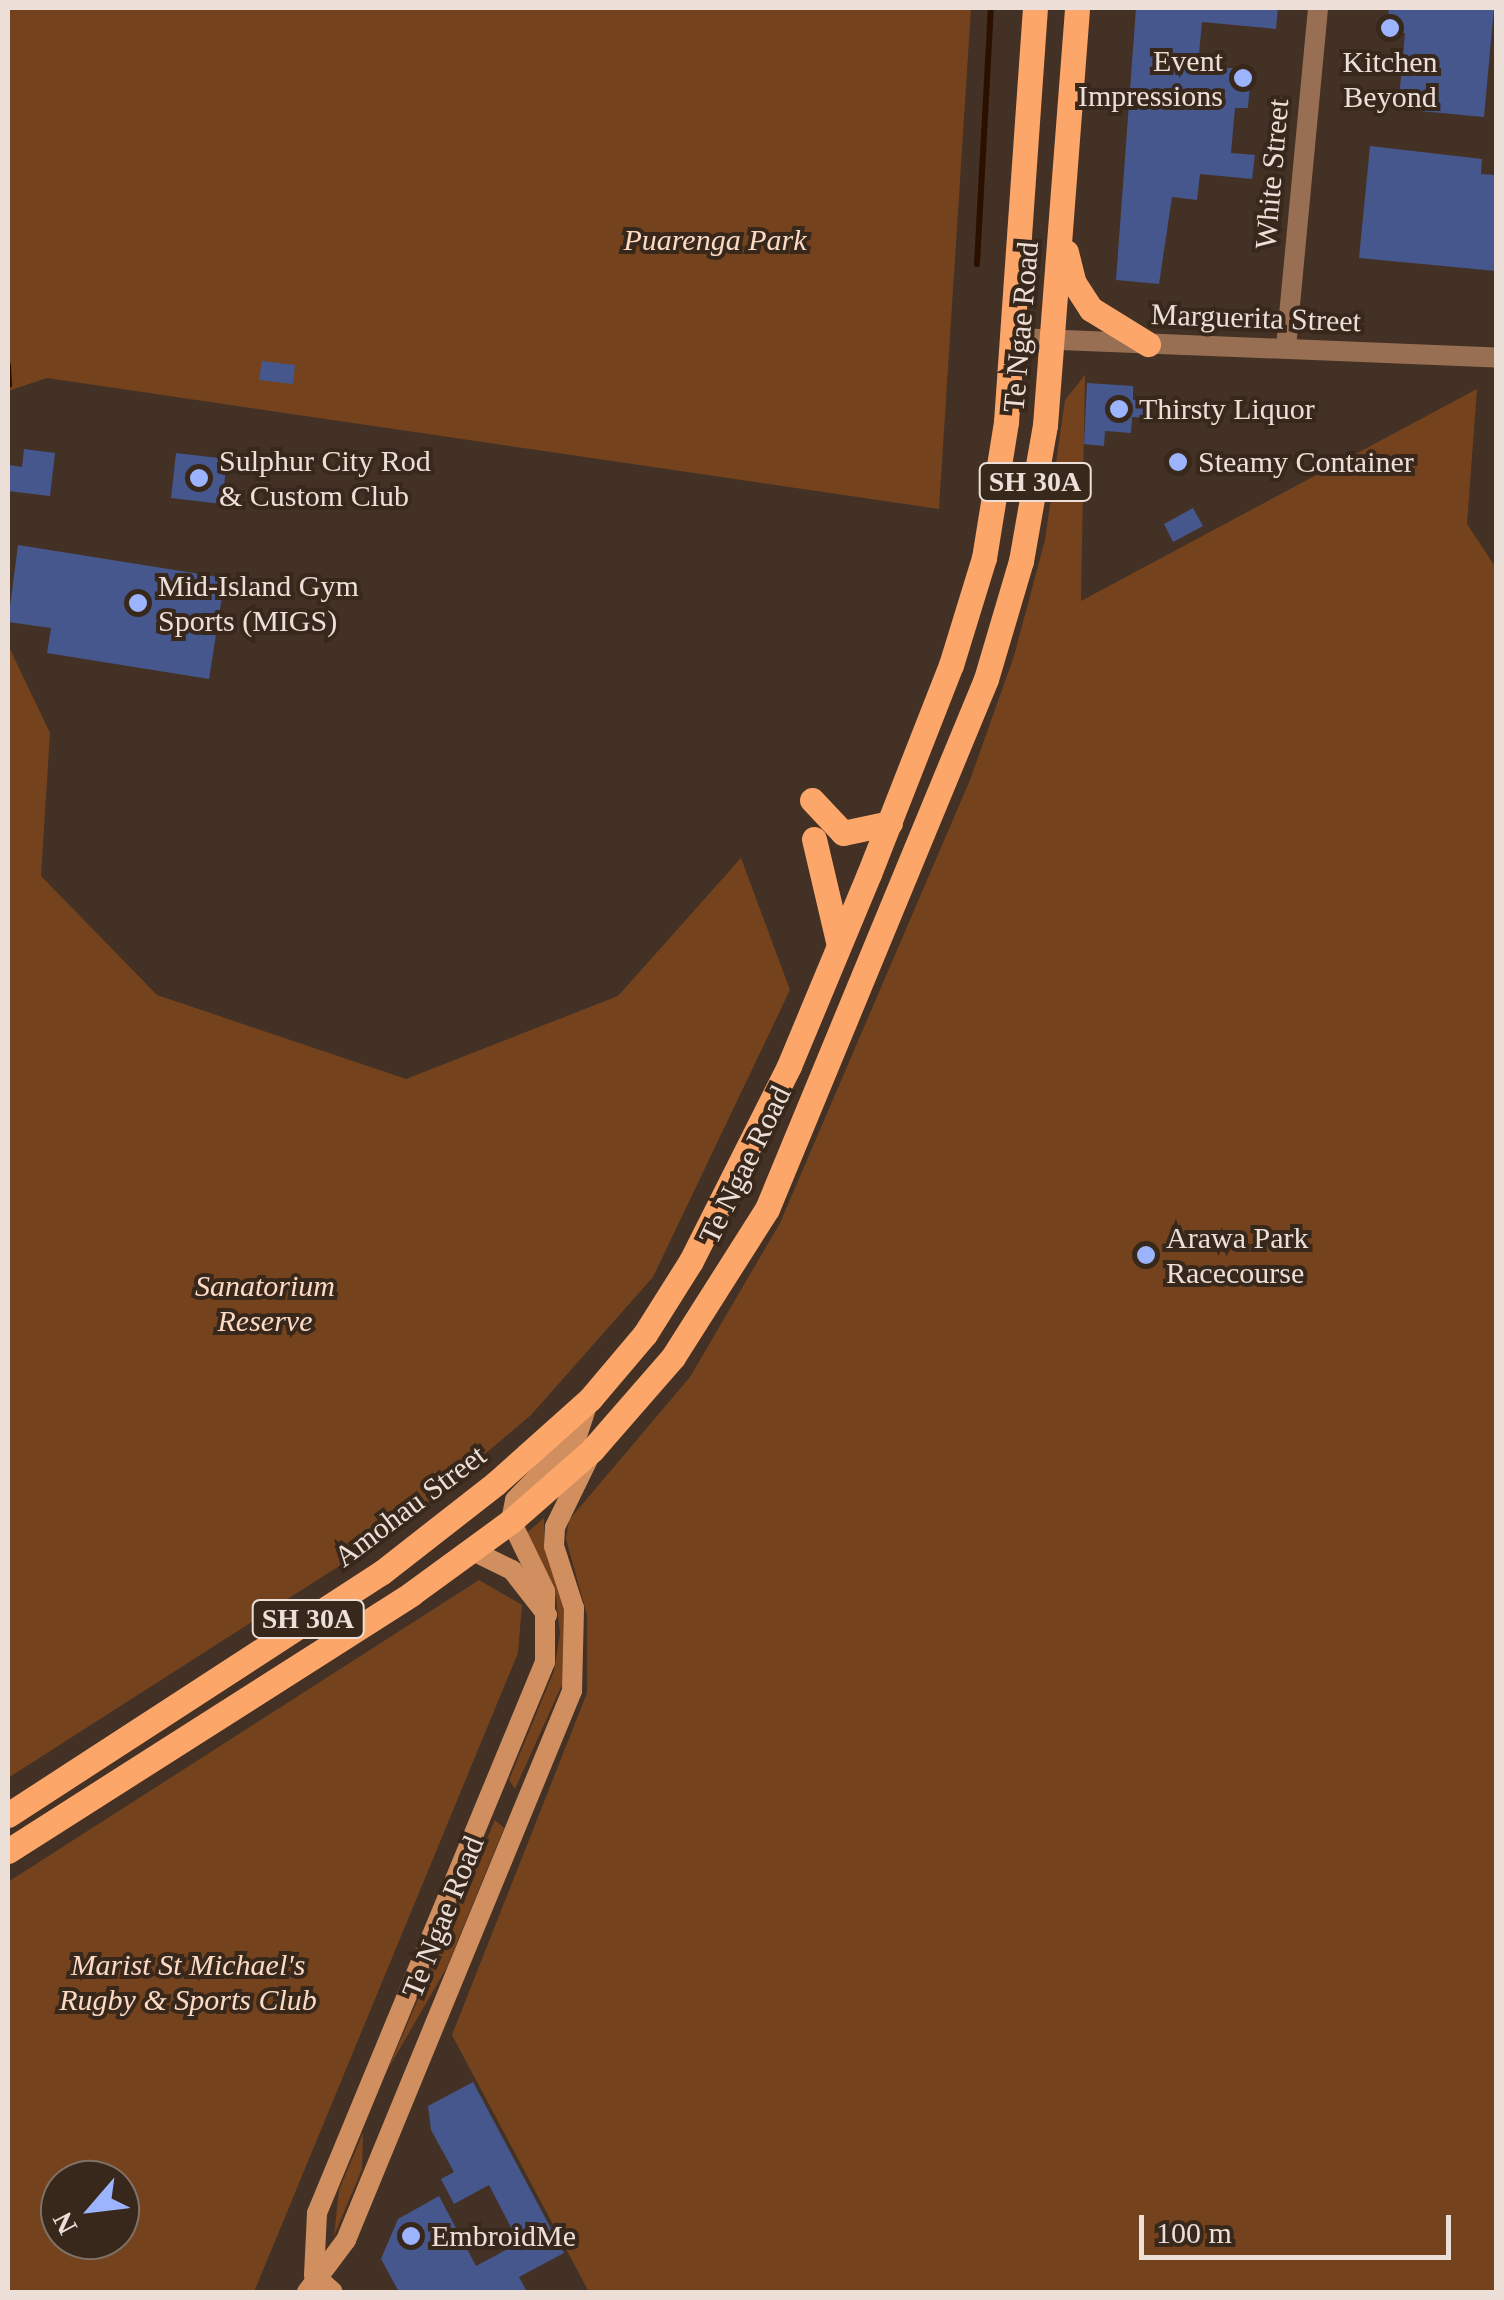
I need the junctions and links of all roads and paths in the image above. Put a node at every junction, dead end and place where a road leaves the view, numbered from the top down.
1 (1035, 8) edge
2 (1077, 8) edge
3 (1318, 8) edge
4 (1062, 232) junction
5 (1013, 338) junction
6 (1054, 340) junction
7 (1148, 344) junction
8 (1286, 347) junction
9 (1496, 357) edge
10 (812, 800) dead end
11 (890, 823) junction
12 (814, 839) dead end
13 (839, 946) junction
14 (590, 1398) junction
15 (592, 1450) junction
16 (511, 1520) junction
17 (471, 1550) junction
18 (548, 1617) junction
19 (488, 1797) junction
20 (522, 1813) junction
21 (8, 1815) edge
22 (8, 1852) edge
23 (372, 2078) junction
24 (406, 2091) junction
25 (310, 2284) edge
26 (333, 2292) edge

1 - 5 main road, Te Ngae Road / SH 30A
2 - 4 main road, Te Ngae Road / SH 30A
3 - 8 street, White Street
4 - 6 main road, Te Ngae Road / SH 30A
4 - 7 main road
5 - 6 street, Marguerita Street
5 - 11 main road, Te Ngae Road / SH 30A
6 - 7 street, Marguerita Street
6 - 15 main road, Te Ngae Road / SH 30A
7 - 8 street, Marguerita Street
8 - 9 street, Marguerita Street
10 - 11 main road
11 - 13 main road, Te Ngae Road / SH 30A
12 - 13 main road
13 - 14 main road, Te Ngae Road / SH 30A
14 - 16 street, Te Ngae Road
14 - 21 main road, Amohau Street / SH 30A
15 - 16 main road, SH 30A
15 - 20 street, Te Ngae Road
16 - 17 main road, SH 30A
16 - 18 street, Te Ngae Road
17 - 18 street
17 - 22 main road, SH 30A
18 - 19 street, Te Ngae Road
19 - 20 street
19 - 23 street, Te Ngae Road
20 - 24 street, Te Ngae Road
23 - 24 street
23 - 25 street, Te Ngae Road
24 - 25 street, Te Ngae Road
25 - 26 street

